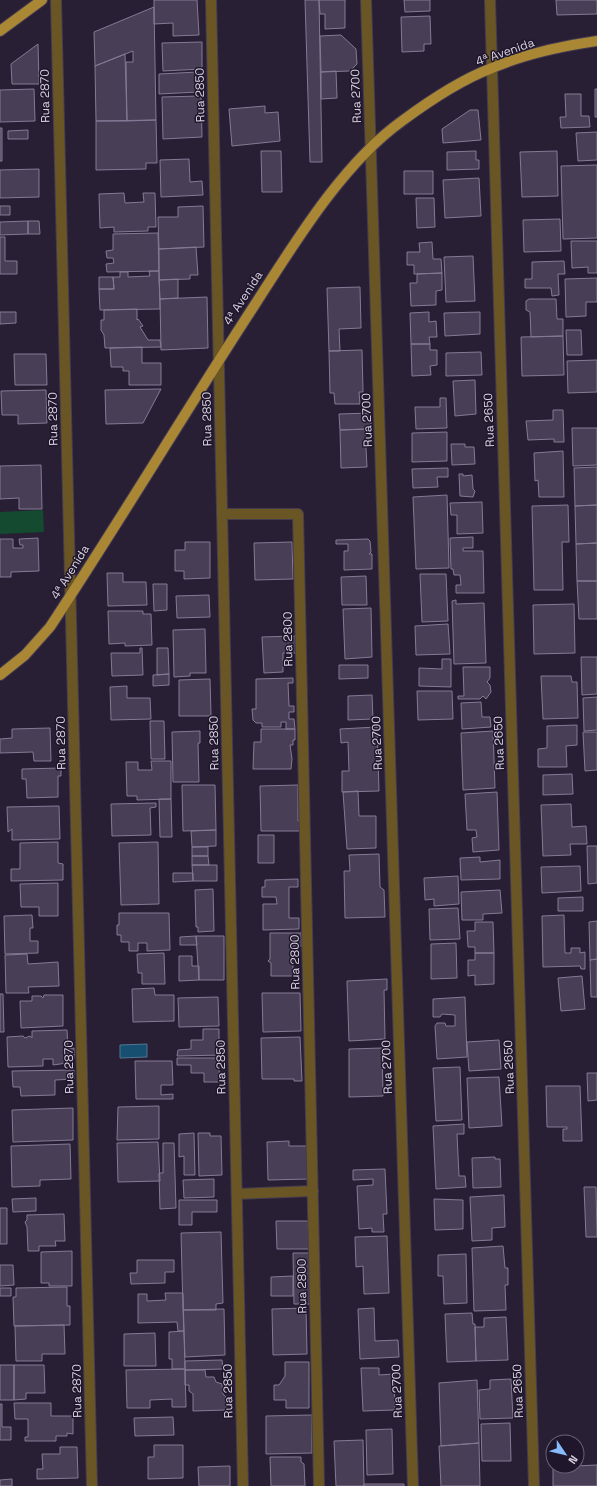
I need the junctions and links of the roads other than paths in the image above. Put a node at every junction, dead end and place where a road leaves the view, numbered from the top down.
1 (42, 0) edge
2 (56, 0) edge
3 (211, 0) edge
4 (366, 0) edge
5 (490, 0) edge
6 (0, 32) edge
7 (597, 41) edge
8 (492, 68) junction
9 (371, 147) junction
10 (219, 359) junction
11 (222, 514) junction
12 (71, 596) junction
13 (0, 675) edge
14 (313, 1192) junction
15 (237, 1194) junction
16 (92, 1486) edge
17 (243, 1486) edge
18 (319, 1486) edge
19 (413, 1486) edge
20 (534, 1486) edge

1 - 6 main road
2 - 12 street, Rua 2870
3 - 10 street, Rua 2850
4 - 9 street, Rua 2700
5 - 8 street, Rua 2650
7 - 8 main road, 4ª Avenida
8 - 9 main road, 4ª Avenida
8 - 20 street, Rua 2650
9 - 10 main road, 4ª Avenida
9 - 19 street, Rua 2700
10 - 11 street, Rua 2850
10 - 12 main road, 4ª Avenida
11 - 14 street, Rua 2800
11 - 15 street, Rua 2850
12 - 13 main road, 4ª Avenida
12 - 16 street, Rua 2870
14 - 15 street
14 - 18 street, Rua 2800
15 - 17 street, Rua 2850

